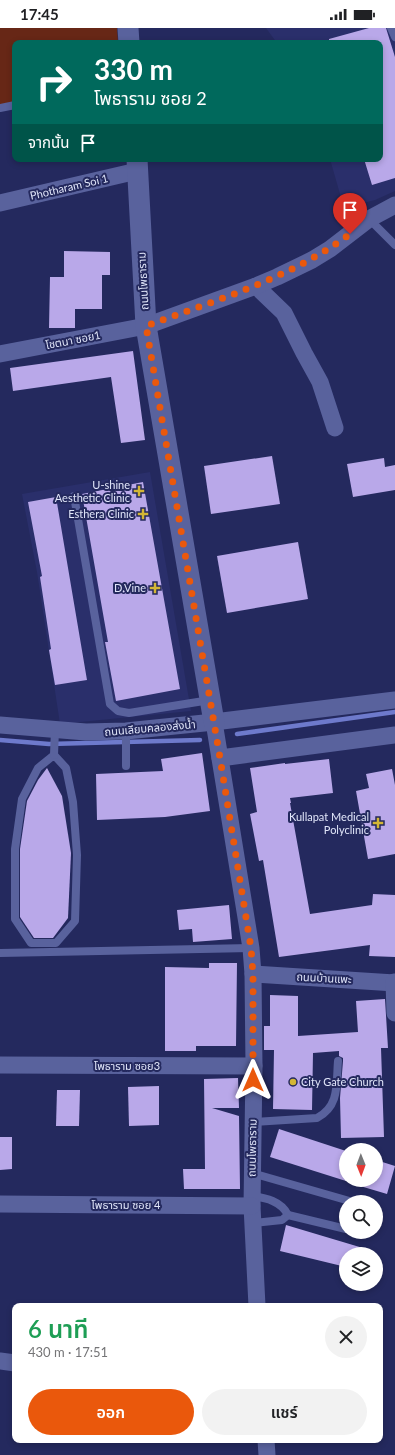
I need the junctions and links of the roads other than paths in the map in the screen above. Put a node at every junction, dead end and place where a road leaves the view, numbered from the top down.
1 (128, 28) edge
2 (392, 28) edge
3 (395, 37) edge
4 (129, 40) edge
5 (12, 106) edge
6 (0, 108) edge
7 (137, 165) edge
8 (0, 203) edge
9 (395, 206) edge
10 (369, 219) junction
11 (395, 245) edge
12 (256, 286) junction
13 (146, 326) junction
14 (0, 354) edge
15 (335, 428) dead end
16 (74, 496) dead end
17 (210, 700) junction
18 (395, 700) edge
19 (214, 722) junction
20 (0, 725) edge
21 (55, 730) junction
22 (126, 732) junction
23 (395, 736) edge
24 (54, 755) junction
25 (220, 758) junction
26 (126, 766) dead end
27 (251, 948) junction
28 (0, 954) edge
29 (253, 974) junction
30 (394, 982) edge
31 (395, 1013) edge
32 (338, 1061) dead end
33 (0, 1065) edge
34 (254, 1066) junction
35 (253, 1122) junction
36 (252, 1173) junction
37 (339, 1198) edge
38 (252, 1201) junction
39 (0, 1204) edge
40 (288, 1215) junction
41 (253, 1223) junction
42 (339, 1227) edge
43 (257, 1303) edge
44 (0, 1361) edge
45 (12, 1363) edge
46 (266, 1443) edge
47 (267, 1455) edge

1 - 4 street
2 - 3 lane
5 - 6 lane
7 - 8 street, Photharam Soi 1
7 - 13 street, ถนนโพธาราม
9 - 10 street, โชตนา ซอย1
10 - 11 lane
10 - 12 street, โชตนา ซอย1
12 - 13 street, โชตนา ซอย1
12 - 15 street
13 - 14 street, โชตนา ซอย1
13 - 17 street, ถนนโพธาราม
16 - 17 lane
17 - 19 street, ถนนโพธาราม
18 - 19 street, ถนนเลียบคลองส่งน้ำ
19 - 22 street, ถนนเลียบคลองส่งน้ำ
19 - 25 street, ถนนโพธาราม
20 - 21 street, ถนนเลียบคลองส่งน้ำ
21 - 22 street, ถนนเลียบคลองส่งน้ำ
21 - 24 lane
22 - 26 lane
23 - 25 street
24 - 24 lane
25 - 27 street, ถนนโพธาราม
27 - 28 lane
27 - 29 street, ถนนโพธาราม
29 - 30 street, ถนนบ้านแพะ
29 - 34 street, ถนนโพธาราม
30 - 31 street
32 - 35 lane
33 - 34 street, โพธาราม ซอย3
34 - 35 street, ถนนโพธาราม
35 - 36 street, ถนนโพธาราม
36 - 37 lane
36 - 38 street, ถนนโพธาราม
38 - 39 street, โพธาราม ซอย 4
38 - 40 lane
38 - 41 street, ถนนโพธาราม
40 - 41 lane
40 - 42 lane
41 - 43 street, ถนนโพธาราม
44 - 45 street
46 - 47 street

